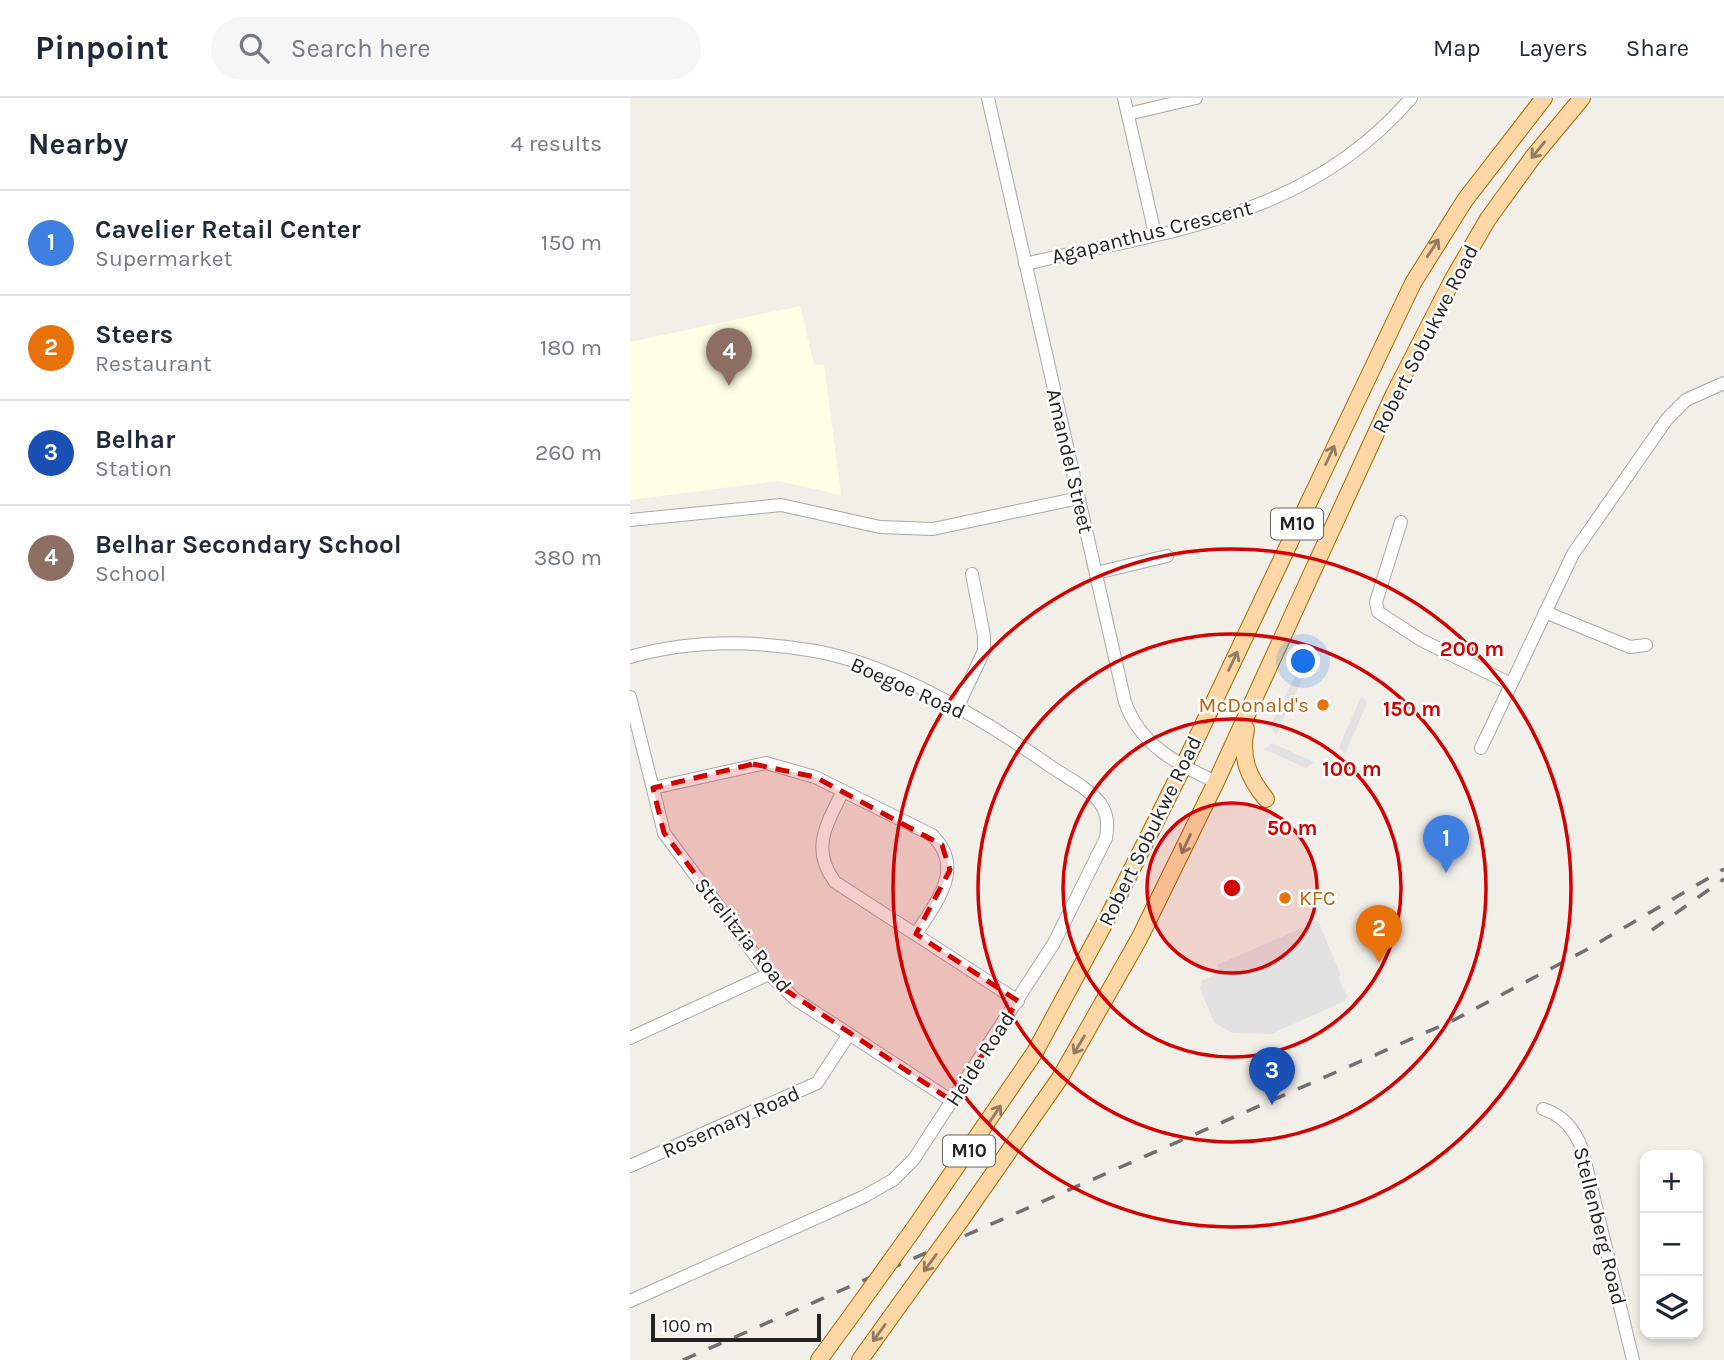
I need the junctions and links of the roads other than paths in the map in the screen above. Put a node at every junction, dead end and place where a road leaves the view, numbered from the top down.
1 (988, 98) edge
2 (1124, 98) edge
3 (1196, 98) edge
4 (1411, 98) edge
5 (1544, 98) edge
6 (1582, 98) edge
7 (1128, 114) junction
8 (1155, 234) junction
9 (1025, 264) junction
10 (1724, 383) edge
11 (1079, 498) junction
12 (630, 520) edge
13 (1401, 522) dead end
14 (1167, 556) dead end
15 (972, 573) dead end
16 (1096, 573) junction
17 (1545, 612) junction
18 (1646, 646) dead end
19 (630, 657) edge
20 (1511, 684) junction
21 (630, 697) edge
22 (1251, 706) junction
23 (957, 708) junction
24 (633, 723) edge
25 (1481, 748) dead end
26 (1183, 767) junction
27 (1216, 782) junction
28 (653, 788) junction
29 (843, 791) junction
30 (1266, 799) dead end
31 (1108, 822) joint
32 (916, 934) junction
33 (769, 974) junction
34 (1018, 1001) junction
35 (849, 1034) junction
36 (630, 1038) edge
37 (953, 1101) junction
38 (1544, 1109) dead end
39 (630, 1166) edge
40 (630, 1301) edge
41 (819, 1360) edge
42 (860, 1360) edge
43 (1633, 1360) edge

1 - 9 street, Amandel Street
2 - 7 street
3 - 7 street
4 - 8 street, Agapanthus Crescent
26 -> 5 main road, Robert Sobukwe Road / M10
6 -> 22 main road, Robert Sobukwe Road / M10
7 - 8 street
8 - 9 street, Agapanthus Crescent
9 - 11 street, Amandel Street
10 - 17 street
11 - 12 street
11 - 16 street, Amandel Street
13 - 20 street
14 - 16 street
15 - 23 street
16 - 26 street, Amandel Street
17 - 18 street
17 - 20 street
19 - 23 street, Boegoe Road
20 - 25 street
21 - 24 street, Strelitzia Road
22 - 27 main road, Robert Sobukwe Road / M10
22 - 30 main road
23 - 31 street, Boegoe Road
24 - 28 street, Strelitzia Road
26 - 27 street, Amandel Street
41 -> 26 main road, Robert Sobukwe Road / M10, bridge
27 -> 42 main road, Robert Sobukwe Road / M10, bridge
28 - 29 street
28 - 33 street, Strelitzia Road
29 - 32 street
29 - 32 street
31 - 34 street, Heide Road
32 - 34 street
33 - 35 street, Strelitzia Road
33 - 36 street
34 - 37 street, Heide Road
35 - 37 street, Strelitzia Road
35 - 39 street, Rosemary Road
37 - 40 street, Heide Road
38 - 43 street, Stellenberg Road

